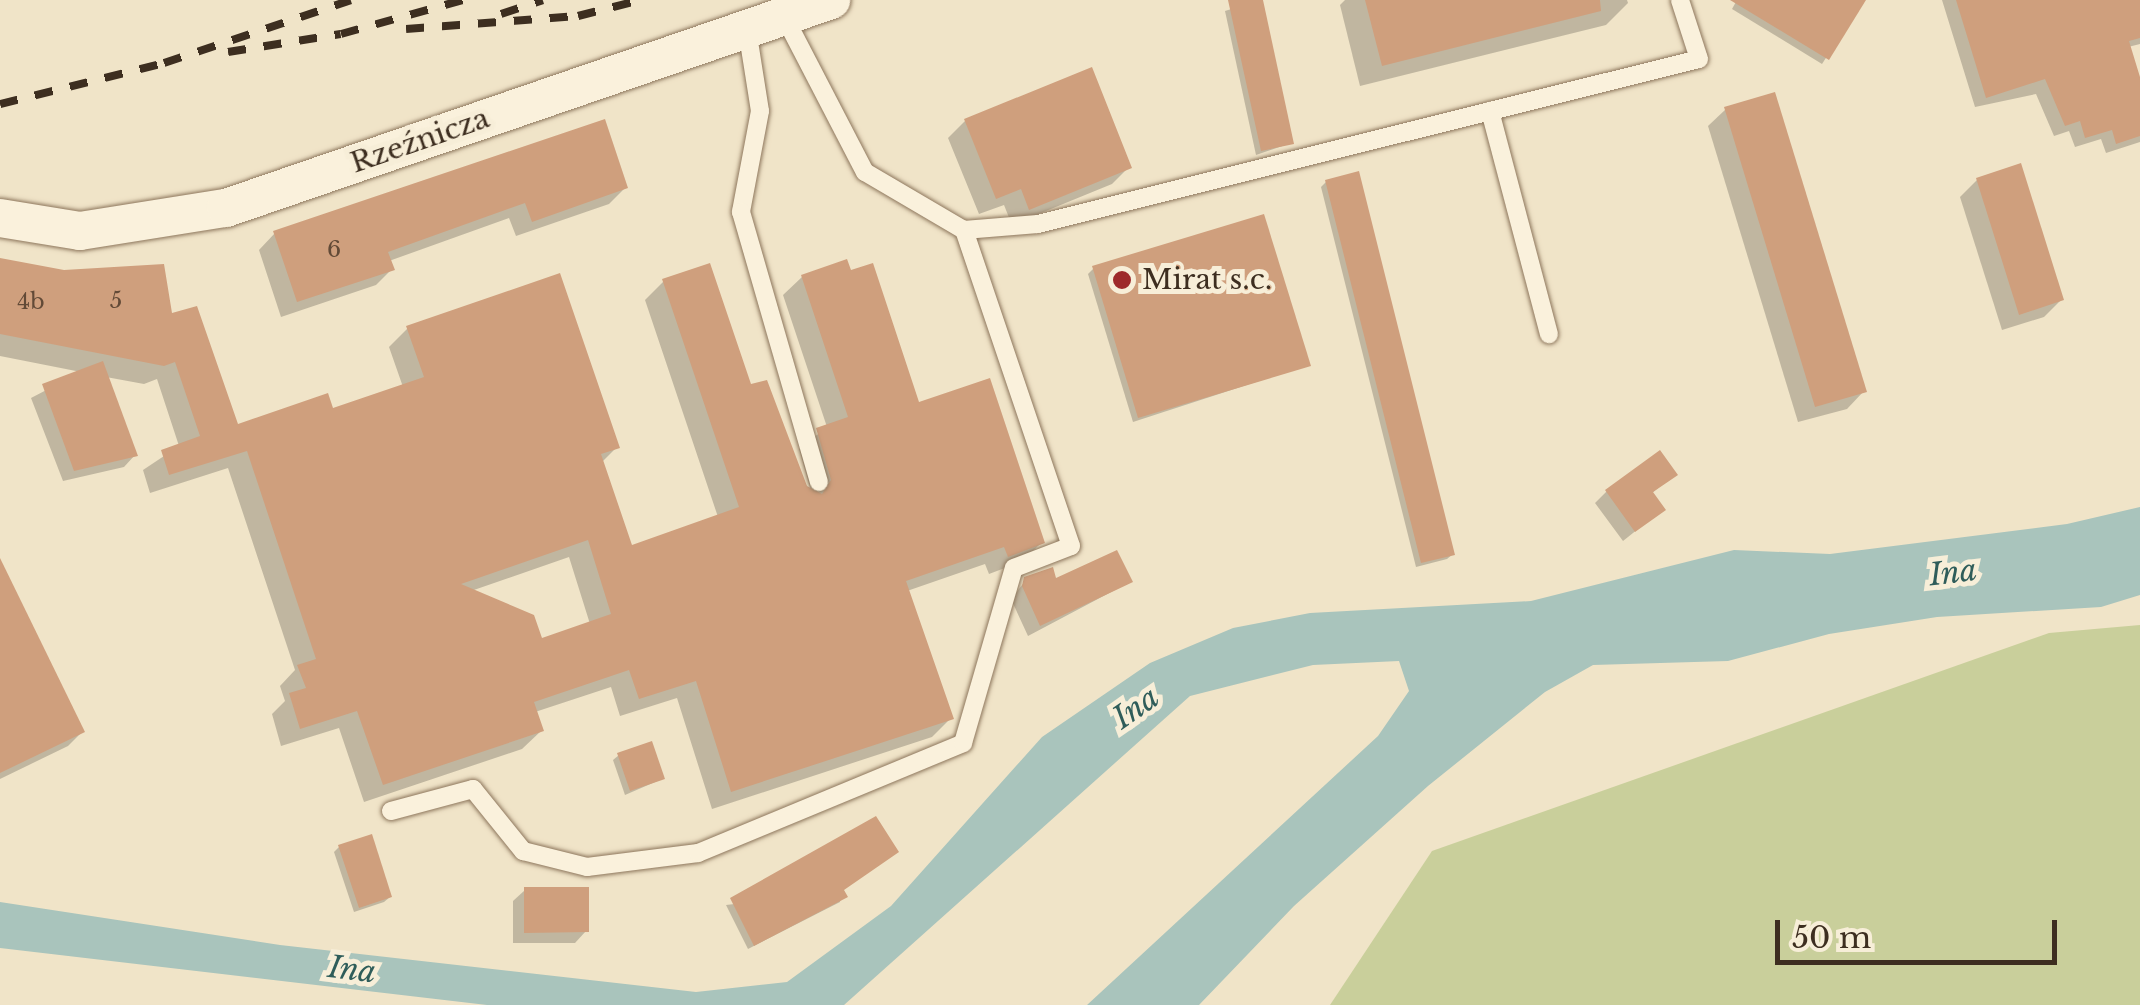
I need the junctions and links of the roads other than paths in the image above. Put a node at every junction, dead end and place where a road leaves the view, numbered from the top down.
1 (831, 0) edge
2 (1680, 0) edge
3 (784, 16) junction
4 (748, 28) junction
5 (1490, 111) junction
6 (0, 218) edge
7 (964, 230) junction
8 (1548, 334) dead end
9 (819, 482) dead end
10 (392, 811) dead end

1 - 3 street, Rzeźnicza
2 - 5 lane
3 - 4 street, Rzeźnicza
3 - 7 lane
4 - 6 street, Rzeźnicza
4 - 9 lane
5 - 7 lane
5 - 8 lane
7 - 10 lane

